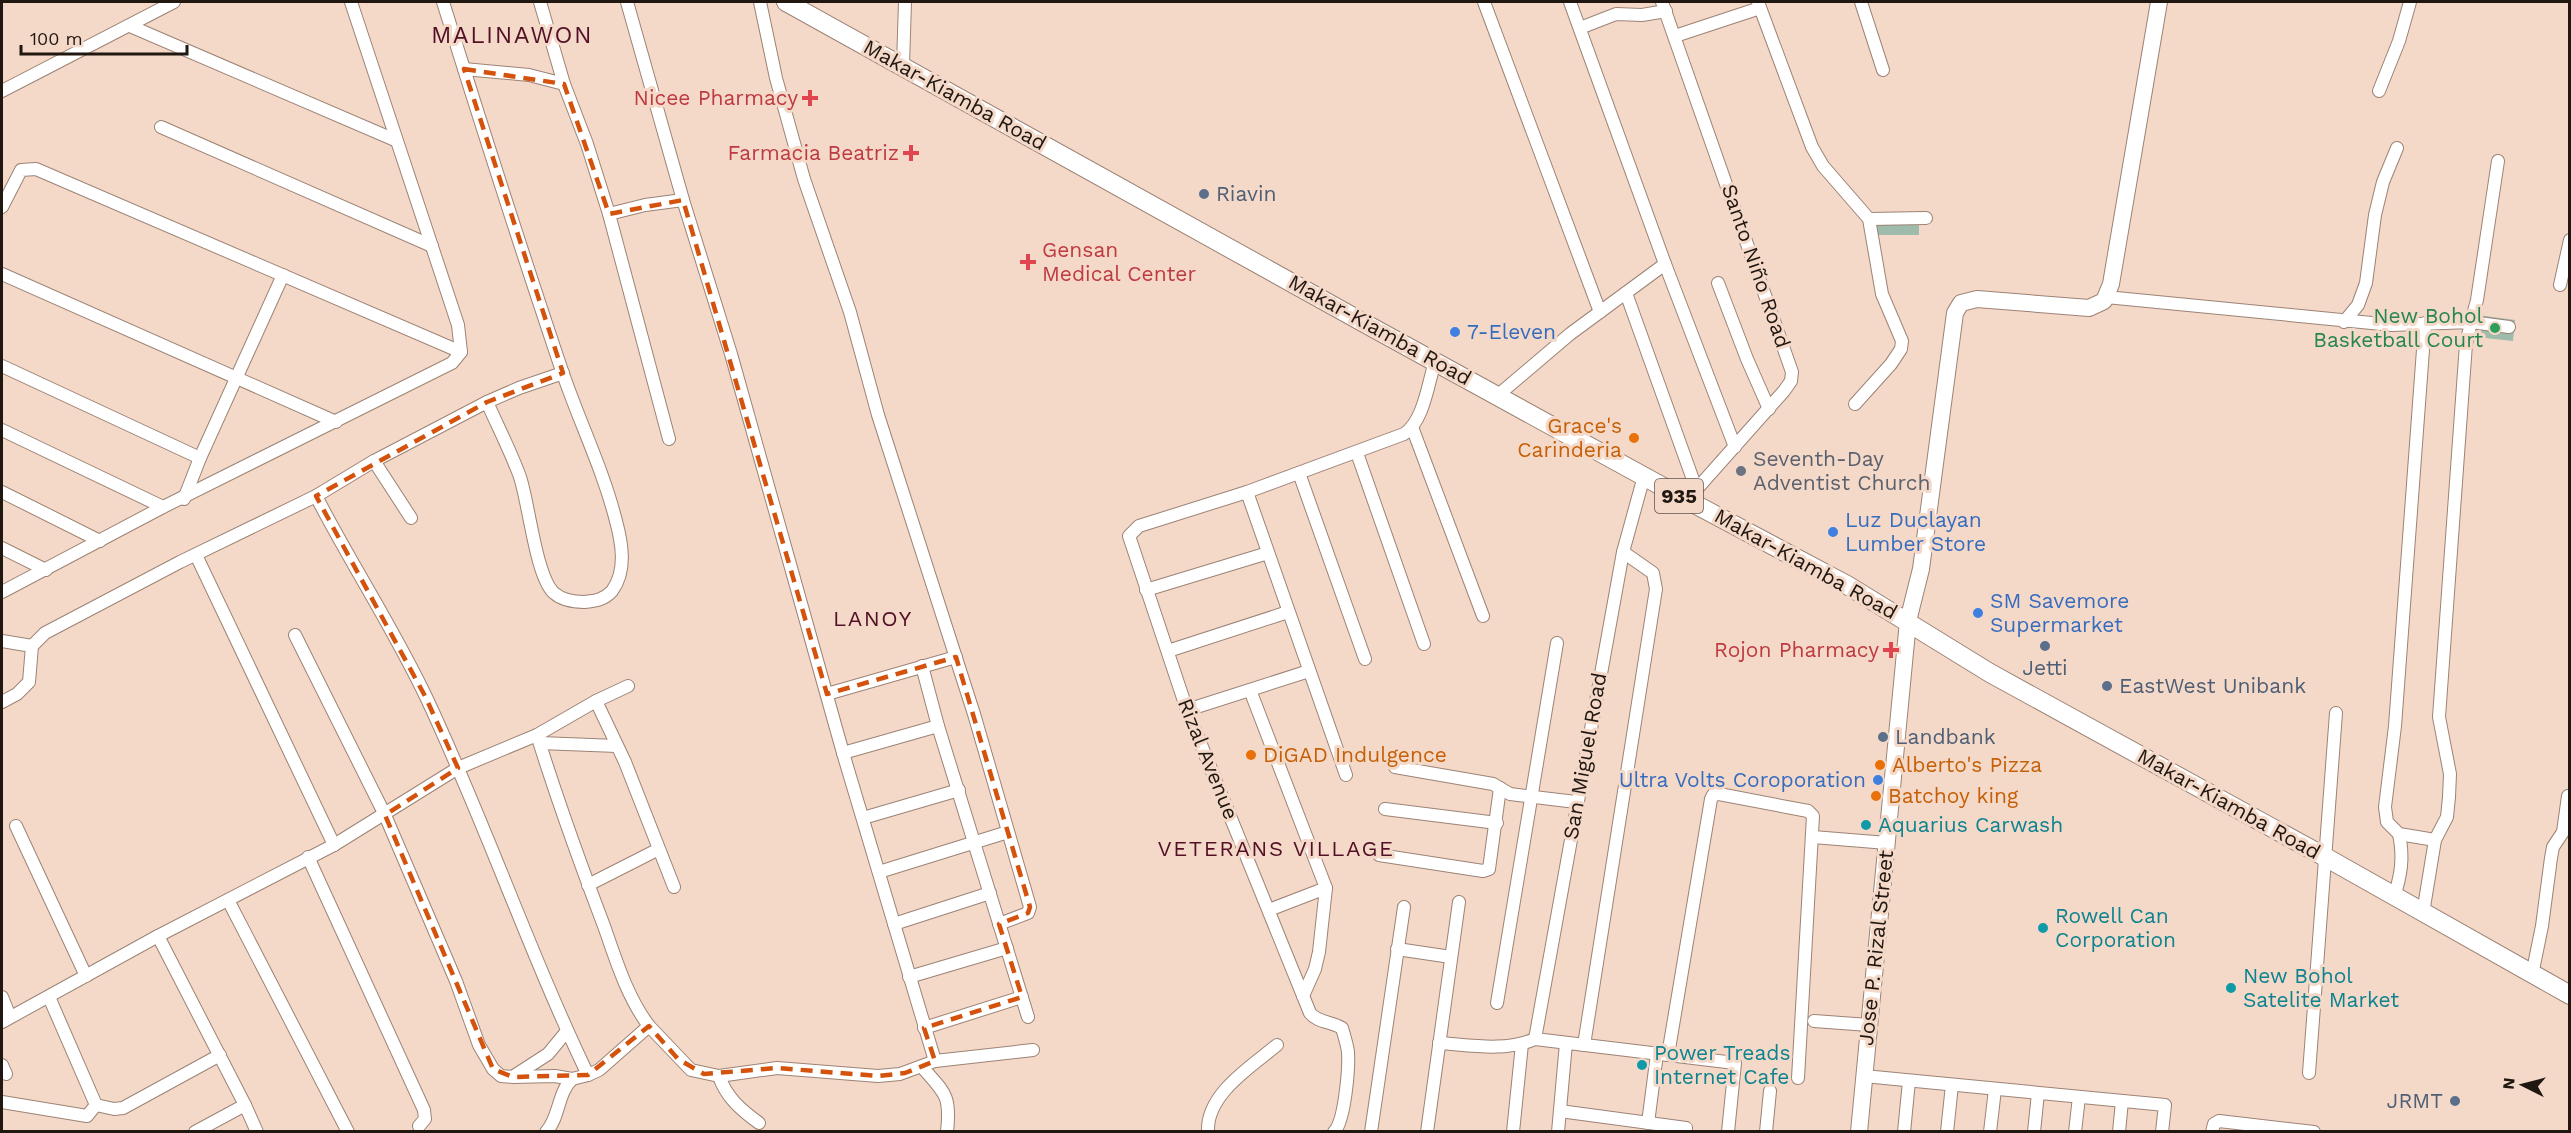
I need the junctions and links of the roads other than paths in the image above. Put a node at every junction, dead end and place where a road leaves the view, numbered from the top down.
1 (174, 2) edge
2 (351, 2) edge
3 (443, 2) edge
4 (540, 2) edge
5 (627, 2) edge
6 (760, 2) edge
7 (786, 2) edge
8 (905, 2) edge
9 (1484, 2) edge
10 (1570, 2) edge
11 (1861, 2) edge
12 (2159, 2) edge
13 (2410, 2) edge
14 (1759, 5) edge
15 (1664, 6) edge
16 (130, 26) junction
17 (1580, 28) junction
18 (1675, 36) junction
19 (903, 65) junction
20 (464, 69) junction
21 (1883, 70) dead end
22 (564, 84) junction
23 (2, 91) edge
24 (2379, 91) dead end
25 (161, 127) dead end
26 (395, 140) junction
27 (2397, 148) dead end
28 (2498, 161) dead end
29 (683, 200) junction
30 (2, 207) edge
31 (609, 214) junction
32 (1926, 218) dead end
33 (1869, 219) junction
34 (2570, 240) edge
35 (432, 246) junction
36 (1665, 264) junction
37 (2566, 272) edge
38 (2, 274) edge
39 (283, 275) junction
40 (1718, 282) dead end
41 (2560, 285) dead end
42 (1626, 293) junction
43 (2106, 297) junction
44 (1600, 312) junction
45 (2344, 322) junction
46 (2471, 322) junction
47 (2426, 323) junction
48 (2510, 327) dead end
49 (461, 352) junction
50 (1435, 362) junction
51 (2, 366) edge
52 (563, 373) junction
53 (237, 377) junction
54 (1497, 396) junction
55 (487, 402) junction
56 (1855, 404) dead end
57 (1769, 409) junction
58 (336, 422) junction
59 (1412, 427) junction
60 (2, 430) edge
61 (669, 439) dead end
62 (1735, 447) junction
63 (1357, 453) junction
64 (200, 458) junction
65 (374, 461) junction
66 (1299, 473) junction
67 (1644, 476) junction
68 (2, 492) edge
69 (1247, 492) junction
70 (1692, 494) junction
71 (316, 496) junction
72 (184, 499) junction
73 (163, 507) junction
74 (411, 518) dead end
75 (100, 541) junction
76 (2, 548) edge
77 (1623, 552) junction
78 (1268, 553) junction
79 (196, 555) junction
80 (46, 570) junction
81 (1146, 590) junction
82 (2, 592) edge
83 (1288, 612) junction
84 (1483, 615) dead end
85 (1908, 621) junction
86 (295, 635) dead end
87 (2, 641) edge
88 (1557, 643) dead end
89 (1424, 644) dead end
90 (32, 646) junction
91 (1168, 651) junction
92 (956, 657) junction
93 (1365, 659) dead end
94 (922, 666) junction
95 (1309, 671) junction
96 (627, 686) dead end
97 (1250, 690) junction
98 (827, 694) junction
99 (596, 701) junction
100 (2, 702) edge
101 (1187, 710) junction
102 (2336, 713) dead end
103 (938, 726) junction
104 (538, 739) junction
105 (617, 746) junction
106 (843, 753) junction
107 (1395, 767) dead end
108 (458, 768) junction
109 (1346, 775) dead end
110 (1500, 788) junction
111 (959, 790) junction
112 (2568, 796) dead end
113 (1530, 797) junction
114 (1575, 802) junction
115 (1385, 809) dead end
116 (385, 815) junction
117 (863, 819) junction
118 (1497, 824) junction
119 (16, 826) dead end
120 (1008, 832) junction
121 (2399, 834) junction
122 (1813, 837) junction
123 (2565, 837) edge
124 (2435, 840) junction
125 (975, 842) junction
126 (1887, 843) junction
127 (334, 844) junction
128 (657, 850) junction
129 (1379, 855) dead end
130 (308, 856) junction
131 (2327, 858) junction
132 (879, 872) junction
133 (588, 885) junction
134 (674, 887) dead end
135 (1326, 888) junction
136 (990, 893) junction
137 (2394, 897) junction
138 (228, 900) junction
139 (1459, 902) dead end
140 (1404, 907) dead end
141 (1269, 910) junction
142 (2423, 913) junction
143 (894, 924) junction
144 (999, 924) junction
145 (158, 936) junction
146 (1007, 948) junction
147 (1397, 949) junction
148 (1451, 957) junction
149 (2532, 975) junction
150 (86, 976) junction
151 (909, 977) junction
152 (2570, 995) edge
153 (1303, 996) junction
154 (2, 997) edge
155 (49, 997) junction
156 (1022, 998) junction
157 (1497, 1003) dead end
158 (1028, 1017) dead end
159 (6, 1020) edge
160 (1814, 1021) dead end
161 (1869, 1025) junction
162 (649, 1026) junction
163 (924, 1028) junction
164 (567, 1031) junction
165 (1534, 1039) junction
166 (1566, 1042) junction
167 (1439, 1043) junction
168 (1522, 1044) junction
169 (1584, 1045) junction
170 (1277, 1046) dead end
171 (1033, 1050) dead end
172 (1662, 1054) junction
173 (220, 1055) junction
174 (935, 1061) junction
175 (922, 1067) junction
176 (2309, 1073) dead end
177 (588, 1075) junction
178 (719, 1076) junction
179 (1864, 1076) junction
180 (513, 1077) junction
181 (1798, 1078) dead end
182 (572, 1079) junction
183 (1909, 1080) junction
184 (1952, 1085) junction
185 (1995, 1089) junction
186 (1770, 1091) dead end
187 (2038, 1093) junction
188 (2079, 1097) junction
189 (2, 1101) edge
190 (2122, 1101) junction
191 (96, 1105) junction
192 (245, 1105) junction
193 (1560, 1111) junction
194 (759, 1123) dead end
195 (1648, 1123) junction
196 (419, 1126) dead end
197 (195, 1131) edge
198 (257, 1131) edge
199 (348, 1131) edge
200 (546, 1131) edge
201 (947, 1131) edge
202 (1208, 1131) edge
203 (1334, 1131) edge
204 (1371, 1131) edge
205 (1427, 1131) edge
206 (1513, 1131) edge
207 (1558, 1131) edge
208 (1686, 1131) edge
209 (1728, 1131) edge
210 (1766, 1131) edge
211 (1858, 1131) edge
212 (1904, 1131) edge
213 (1947, 1131) edge
214 (1990, 1131) edge
215 (2034, 1131) edge
216 (2075, 1131) edge
217 (2119, 1131) edge
218 (2162, 1131) edge
219 (2212, 1131) edge
220 (2314, 1131) edge

1 - 16 street
2 - 26 street
3 - 20 street
4 - 22 street
5 - 29 street
6 - 92 street
7 - 19 main road, Makar-Kiamba Road / 935
8 - 19 street
9 - 44 street
10 - 17 street
11 - 21 street
12 - 43 street
13 - 24 street
14 - 18 street
14 - 33 street
15 - 17 street
15 - 18 street, Santo Niño Road
16 - 23 street
16 - 26 street
17 - 36 street
18 - 57 street, Santo Niño Road
19 - 50 main road, Makar-Kiamba Road / 935
20 - 22 street
20 - 52 street
22 - 31 street
25 - 35 street
26 - 35 street
27 - 45 street
28 - 46 street
29 - 31 street
29 - 98 street
30 - 39 street
31 - 61 street
32 - 33 street
33 - 56 street
34 - 37 street
35 - 49 street
36 - 42 street
36 - 62 street
37 - 41 street
38 - 53 street
39 - 49 street
39 - 53 street
40 - 57 street
42 - 44 street
42 - 70 street
43 - 45 street
43 - 85 street, Jose P. Rizal Street
44 - 54 street
45 - 47 street
46 - 47 street
46 - 48 street
46 - 124 street
47 - 121 street
49 - 58 street
50 - 54 main road, Makar-Kiamba Road / 935
50 - 59 street
51 - 64 street
52 - 55 street
52 - 55 street
53 - 58 street
53 - 64 street
54 - 67 main road, Makar-Kiamba Road / 935
55 - 65 street
57 - 62 street, Santo Niño Road
58 - 72 street
59 - 63 street
59 - 84 street
60 - 73 street
62 - 70 street, Santo Niño Road
63 - 66 street
63 - 89 street
64 - 72 street
65 - 71 street
65 - 74 street
66 - 69 street
66 - 93 street
67 - 70 main road, Makar-Kiamba Road / 935
67 - 77 street, San Miguel Road
68 - 75 street
69 - 78 street
69 - 81 street, Rizal Avenue
70 - 85 main road, Makar-Kiamba Road / 935
71 - 79 street
71 - 108 street
72 - 73 street
73 - 75 street
75 - 80 street
76 - 80 street
77 - 114 street, San Miguel Road
77 - 169 street
78 - 81 street
78 - 83 street
79 - 90 street
79 - 127 street
80 - 82 street
81 - 91 street, Rizal Avenue
83 - 91 street
83 - 95 street
85 - 126 street, Jose P. Rizal Street
85 - 131 main road, Makar-Kiamba Road / 935
86 - 116 street
87 - 90 street
88 - 113 street
90 - 100 street
91 - 101 street, Rizal Avenue
92 - 94 street
92 - 120 street
94 - 98 street
94 - 103 street
95 - 97 street
95 - 109 street
96 - 99 street
97 - 101 street
97 - 135 street
98 - 106 street
99 - 104 street
99 - 105 street
101 - 141 street, Rizal Avenue
102 - 131 street
103 - 106 street
103 - 111 street
104 - 105 street
104 - 108 street
104 - 133 street
105 - 128 street
106 - 117 street
107 - 110 street
108 - 116 street
108 - 164 street
110 - 113 street
110 - 118 street
111 - 117 street
111 - 125 street
112 - 123 street
113 - 114 street
113 - 157 street
114 - 165 street, San Miguel Road
115 - 118 street
116 - 127 street
116 - 180 street
117 - 132 street
118 - 129 street
119 - 150 street
120 - 125 street
120 - 144 street
121 - 124 street
121 - 137 street
122 - 126 street
122 - 172 street
122 - 181 street
123 - 149 street
124 - 142 street
125 - 132 street
125 - 136 street
126 - 161 street, Jose P. Rizal Street
127 - 130 street
128 - 133 street
128 - 134 street
130 - 138 street
130 - 196 street
131 - 137 main road, Makar-Kiamba Road / 935
131 - 176 street
132 - 143 street
133 - 162 street
135 - 141 street
135 - 153 street
136 - 143 street
136 - 144 street
137 - 142 main road, Makar-Kiamba Road / 935
138 - 145 street
138 - 199 street
139 - 148 street
140 - 147 street
141 - 153 street, Rizal Avenue
142 - 149 main road, Makar-Kiamba Road / 935
143 - 151 street
144 - 146 street
145 - 150 street
145 - 173 street
146 - 151 street
146 - 156 street
147 - 148 street
147 - 204 street
148 - 167 street
149 - 152 main road, Makar-Kiamba Road / 935
150 - 155 street
151 - 163 street
153 - 203 street, Rizal Avenue
154 - 159 street
155 - 159 street
155 - 191 street
156 - 158 street
156 - 163 street
160 - 161 street
161 - 179 street, Jose P. Rizal Street
162 - 177 street
162 - 178 street
163 - 174 street
164 - 177 street
164 - 180 street
165 - 166 street
165 - 168 street
166 - 169 street
166 - 193 street
167 - 168 street
167 - 205 street
168 - 206 street
169 - 172 street
170 - 202 street
171 - 174 street
172 - 195 street
172 - 209 street
173 - 191 street
173 - 192 street
174 - 175 street
175 - 178 street
175 - 201 street
177 - 182 street
178 - 194 street
179 - 183 street
179 - 211 street, Jose P. Rizal Street
180 - 182 street
182 - 200 street
183 - 184 street
183 - 212 street
184 - 185 street
184 - 213 street
185 - 187 street
185 - 214 street
186 - 210 street
187 - 188 street
187 - 215 street
188 - 190 street
188 - 216 street
189 - 191 street
190 - 217 street
190 - 218 street
192 - 197 street
192 - 198 street
193 - 195 street
193 - 207 street
195 - 208 street
219 - 220 street

